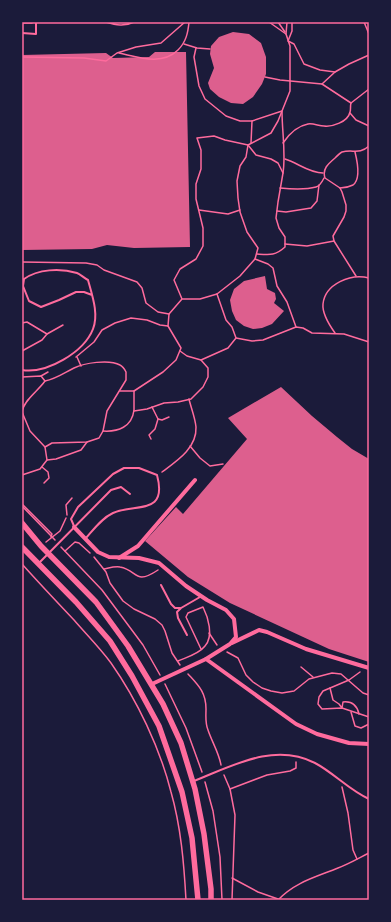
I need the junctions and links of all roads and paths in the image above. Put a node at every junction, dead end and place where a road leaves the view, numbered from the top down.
1 (36, 22) edge
2 (106, 22) edge
3 (134, 22) edge
4 (184, 22) edge
5 (189, 22) edge
6 (270, 22) edge
7 (278, 22) edge
8 (287, 22) edge
9 (292, 22) edge
10 (364, 22) edge
11 (22, 33) edge
12 (286, 34) junction
13 (369, 34) edge
14 (288, 41) junction
15 (184, 44) junction
16 (196, 48) junction
17 (210, 49) dead end
18 (117, 53) junction
19 (369, 56) edge
20 (22, 57) edge
21 (335, 72) junction
22 (265, 77) dead end
23 (290, 80) junction
24 (322, 84) junction
25 (369, 90) edge
26 (351, 103) junction
27 (282, 111) junction
28 (350, 113) junction
29 (252, 121) junction
30 (369, 126) edge
31 (283, 142) junction
32 (251, 144) junction
33 (248, 145) junction
34 (369, 146) edge
35 (355, 152) junction
36 (285, 159) junction
37 (283, 173) junction
38 (323, 173) junction
39 (324, 178) junction
40 (319, 185) junction
41 (280, 188) junction
42 (340, 188) junction
43 (199, 210) junction
44 (240, 210) junction
45 (277, 210) junction
46 (334, 241) junction
47 (285, 244) junction
48 (256, 254) junction
49 (255, 259) junction
50 (22, 262) edge
51 (356, 276) junction
52 (369, 278) edge
53 (217, 294) junction
54 (92, 295) junction
55 (182, 299) junction
56 (169, 314) junction
57 (22, 323) edge
58 (63, 325) dead end
59 (168, 326) junction
60 (296, 326) junction
61 (335, 333) junction
62 (47, 334) junction
63 (236, 338) junction
64 (369, 342) edge
65 (22, 351) edge
66 (180, 351) junction
67 (77, 357) junction
68 (71, 360) dead end
69 (201, 360) junction
70 (81, 366) junction
71 (54, 369) dead end
72 (22, 370) edge
73 (22, 376) edge
74 (41, 376) junction
75 (44, 381) junction
76 (120, 391) junction
77 (134, 391) junction
78 (188, 399) junction
79 (152, 407) junction
80 (134, 411) junction
81 (22, 412) edge
82 (169, 417) dead end
83 (158, 419) junction
84 (103, 431) junction
85 (151, 439) dead end
86 (87, 442) junction
87 (190, 446) junction
88 (45, 447) junction
89 (47, 460) junction
90 (223, 464) dead end
91 (42, 466) junction
92 (162, 472) dead end
93 (22, 475) edge
94 (195, 480) dead end
95 (44, 483) dead end
96 (130, 494) dead end
97 (72, 498) dead end
98 (22, 504) edge
99 (22, 523) edge
100 (74, 527) junction
101 (85, 539) junction
102 (22, 547) edge
103 (65, 551) dead end
104 (48, 553) junction
105 (119, 558) junction
106 (22, 564) edge
107 (38, 564) junction
108 (161, 566) junction
109 (104, 569) junction
110 (162, 585) dead end
111 (201, 596) junction
112 (181, 608) junction
113 (209, 633) junction
114 (187, 635) dead end
115 (230, 644) junction
116 (201, 649) junction
117 (222, 649) junction
118 (206, 659) junction
119 (178, 661) junction
120 (301, 667) dead end
121 (369, 668) edge
122 (183, 669) junction
123 (362, 671) dead end
124 (313, 678) junction
125 (349, 680) junction
126 (152, 684) junction
127 (330, 688) junction
128 (369, 695) edge
129 (342, 708) junction
130 (350, 712) junction
131 (359, 714) junction
132 (369, 717) edge
133 (369, 724) edge
134 (369, 744) edge
135 (298, 756) junction
136 (223, 770) junction
137 (341, 781) junction
138 (193, 782) junction
139 (230, 789) junction
140 (369, 798) edge
141 (369, 853) edge
142 (357, 859) junction
143 (232, 878) junction
144 (186, 900) edge
145 (198, 900) edge
146 (211, 900) edge
147 (232, 900) edge
148 (278, 900) edge

1 - 11 lane
2 - 3 path
4 - 18 path
5 - 15 path
6 - 12 path
7 - 12 path
8 - 12 path
9 - 14 path
10 - 13 path
12 - 14 path
14 - 21 path
14 - 23 path
15 - 16 path
15 - 18 path
16 - 17 path
16 - 29 path
18 - 20 path
19 - 21 path
21 - 24 path
22 - 23 path
23 - 24 path
23 - 27 path
24 - 26 path
25 - 26 path
26 - 28 path
27 - 29 path
27 - 31 path
27 - 32 path
28 - 30 path
28 - 31 path
29 - 32 path
31 - 36 path
32 - 33 path
33 - 37 path
33 - 43 path
33 - 44 path
34 - 35 path
35 - 38 path
35 - 42 path
36 - 37 path
36 - 38 path
37 - 41 path
38 - 39 path
39 - 40 path
39 - 42 path
40 - 41 path
40 - 45 path
41 - 45 path
42 - 46 path
43 - 44 path
43 - 55 path
44 - 48 path
45 - 47 path
46 - 47 path
46 - 51 path
47 - 48 path
48 - 49 path
49 - 53 path
49 - 60 path
50 - 56 path
51 - 52 path
51 - 61 path
53 - 55 path
53 - 63 path
54 - 54 lane
54 - 72 lane
55 - 56 path
56 - 59 path
57 - 62 path
58 - 62 path
59 - 66 path
59 - 67 path
60 - 61 path
60 - 63 path
61 - 64 path
62 - 65 path
63 - 69 path
66 - 69 path
66 - 77 path
67 - 68 path
67 - 70 path
69 - 78 path
70 - 75 path
70 - 76 path
71 - 74 path
73 - 74 path
74 - 75 path
75 - 81 path
76 - 77 path
76 - 84 path
77 - 80 path
78 - 79 path
78 - 87 path
79 - 80 path
79 - 83 path
80 - 84 path
81 - 88 path
82 - 83 path
83 - 85 path
84 - 86 path
86 - 88 path
86 - 89 path
87 - 90 path
87 - 92 path
88 - 89 path
89 - 91 path
91 - 93 path
91 - 95 path
94 - 105 street
96 - 100 lane
97 - 98 path
99 - 104 main road
100 - 101 street
100 - 101 lane
100 - 104 lane
101 - 105 street
102 - 107 main road
103 - 109 path
104 - 107 lane
104 - 126 main road
105 - 108 street
106 - 144 path
107 - 145 main road
108 - 109 path
108 - 111 street
109 - 119 path
110 - 112 lane
111 - 112 lane
111 - 115 street
112 - 114 lane
113 - 116 path
113 - 116 path
113 - 117 path
115 - 117 street
115 - 121 street
116 - 119 path
117 - 118 street
117 - 124 path
118 - 122 street
118 - 134 street
119 - 122 path
120 - 124 path
122 - 126 street
122 - 136 path
123 - 125 path
124 - 125 path
125 - 127 path
125 - 128 path
126 - 138 main road
127 - 129 path
127 - 129 path
129 - 130 path
129 - 131 path
130 - 131 path
130 - 133 path
131 - 132 path
135 - 136 lane
135 - 137 lane
135 - 139 path
136 - 138 lane
136 - 139 path
137 - 140 lane
137 - 142 path
138 - 146 main road
139 - 143 path
141 - 142 path
142 - 148 path
143 - 147 path
143 - 148 path

